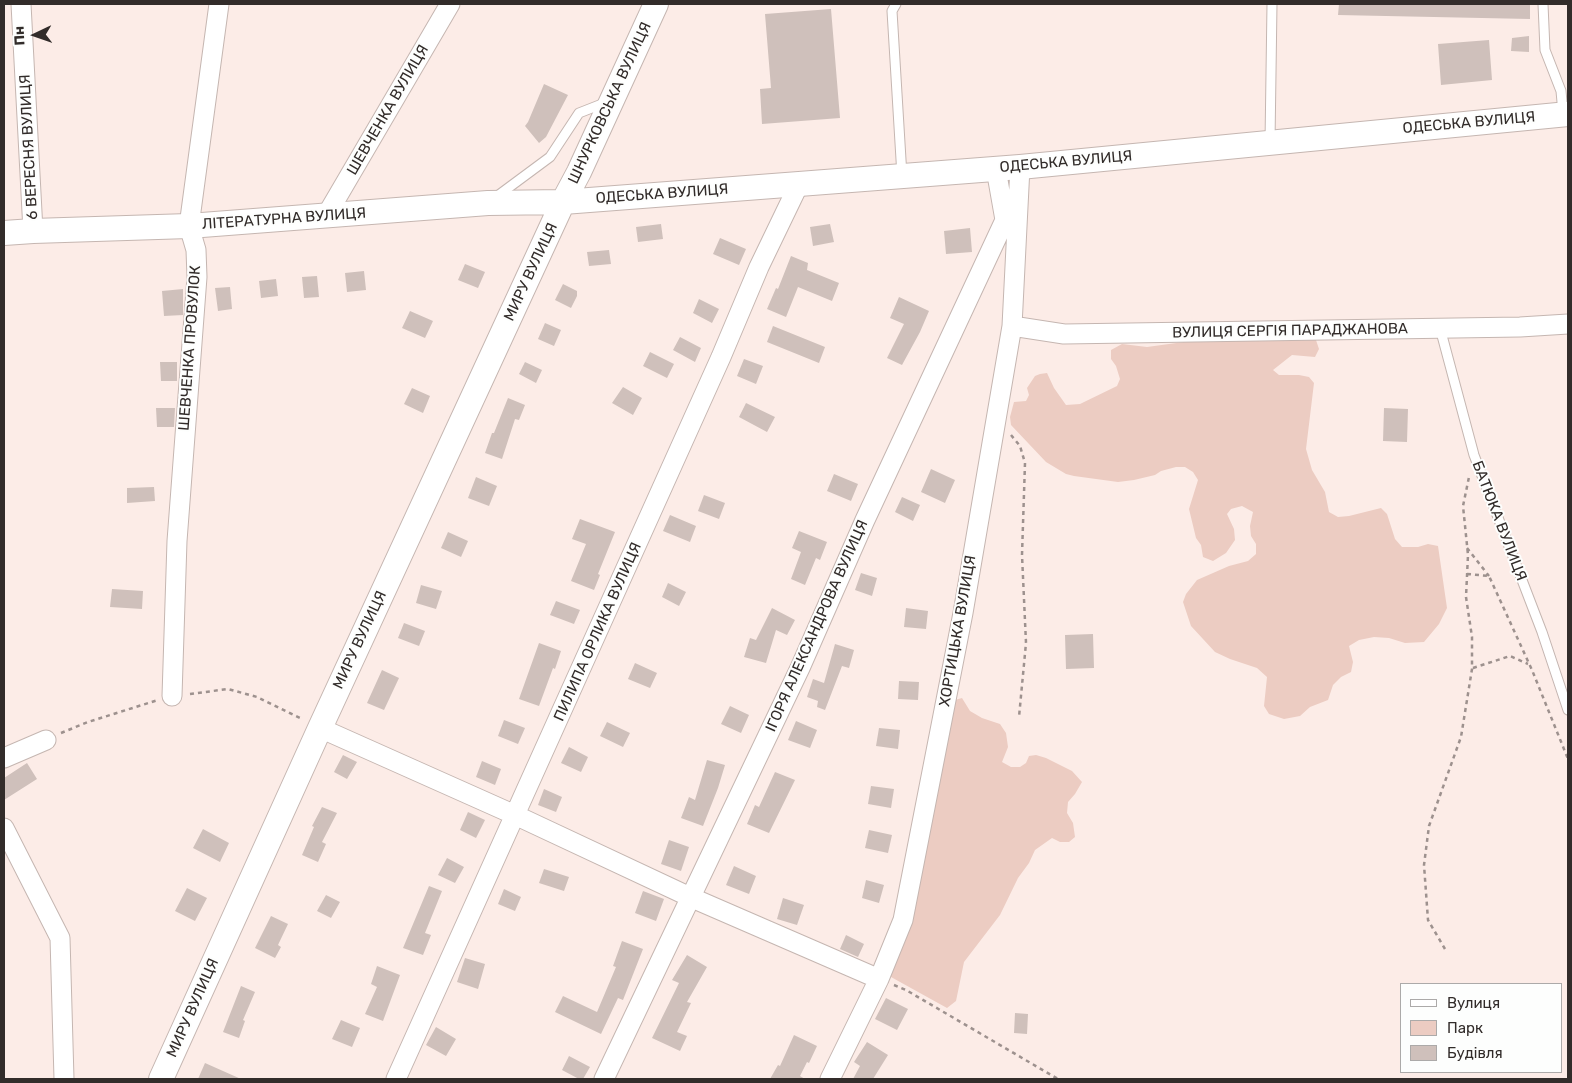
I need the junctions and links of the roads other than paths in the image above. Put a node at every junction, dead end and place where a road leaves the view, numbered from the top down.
1 (21, 4) edge
2 (219, 4) edge
3 (450, 4) edge
4 (656, 4) edge
5 (896, 4) edge
6 (1272, 4) edge
7 (1543, 4) edge
8 (612, 100) junction
9 (1566, 114) edge
10 (1270, 142) junction
11 (1020, 167) junction
12 (996, 168) junction
13 (902, 176) junction
14 (799, 184) junction
15 (563, 202) junction
16 (488, 203) junction
17 (326, 216) junction
18 (189, 226) junction
19 (33, 231) junction
20 (4, 233) edge
21 (1568, 324) edge
22 (1012, 326) junction
23 (1440, 328) junction
24 (172, 696) dead end
25 (1568, 710) edge
26 (320, 728) junction
27 (46, 740) dead end
28 (4, 758) edge
29 (514, 815) junction
30 (4, 828) edge
31 (690, 897) junction
32 (879, 979) junction
33 (64, 1079) edge
34 (161, 1079) edge
35 (396, 1079) edge
36 (604, 1079) edge
37 (830, 1079) edge

1 - 19 street, 6 ВЕРЕСНЯ ВУЛИЦЯ
2 - 18 street, ШЕВЧЕНКА ПРОВУЛОК
3 - 17 street, ШЕВЧЕНКА ВУЛИЦЯ
4 - 8 street, ШНУРКОВСЬКА ВУЛИЦЯ
5 - 13 lane
6 - 10 lane
7 - 9 lane
8 - 15 street, ШНУРКОВСЬКА ВУЛИЦЯ
8 - 16 lane
9 - 10 street, ОДЕСЬКА ВУЛИЦЯ
10 - 11 street, ОДЕСЬКА ВУЛИЦЯ
11 - 12 street, ОДЕСЬКА ВУЛИЦЯ
11 - 22 street, ХОРТИЦЬКА ВУЛИЦЯ
12 - 13 street, ОДЕСЬКА ВУЛИЦЯ
12 - 31 street, ІГОРЯ АЛЕКСАНДРОВА ВУЛИЦЯ
13 - 14 street, ОДЕСЬКА ВУЛИЦЯ
14 - 15 street, ОДЕСЬКА ВУЛИЦЯ
14 - 29 street, ПИЛИПА ОРЛИКА ВУЛИЦЯ
15 - 16 street, ЛІТЕРАТУРНА ВУЛИЦЯ
15 - 26 street, МИРУ ВУЛИЦЯ
16 - 17 street, ЛІТЕРАТУРНА ВУЛИЦЯ
17 - 18 street, ЛІТЕРАТУРНА ВУЛИЦЯ
18 - 19 street, ЛІТЕРАТУРНА ВУЛИЦЯ
18 - 24 street, ШЕВЧЕНКА ПРОВУЛОК
19 - 20 street, ЛІТЕРАТУРНА ВУЛИЦЯ
21 - 23 street, ВУЛИЦЯ СЕРГІЯ ПАРАДЖАНОВА
22 - 23 street, ВУЛИЦЯ СЕРГІЯ ПАРАДЖАНОВА
22 - 32 street, ХОРТИЦЬКА ВУЛИЦЯ
23 - 25 lane, БАТЮКА ВУЛИЦЯ
26 - 29 street
26 - 34 street, МИРУ ВУЛИЦЯ
27 - 28 street
29 - 31 street
29 - 35 street, ПИЛИПА ОРЛИКА ВУЛИЦЯ
30 - 33 street
31 - 32 street
31 - 36 street, ІГОРЯ АЛЕКСАНДРОВА ВУЛИЦЯ
32 - 37 street, ХОРТИЦЬКА ВУЛИЦЯ

